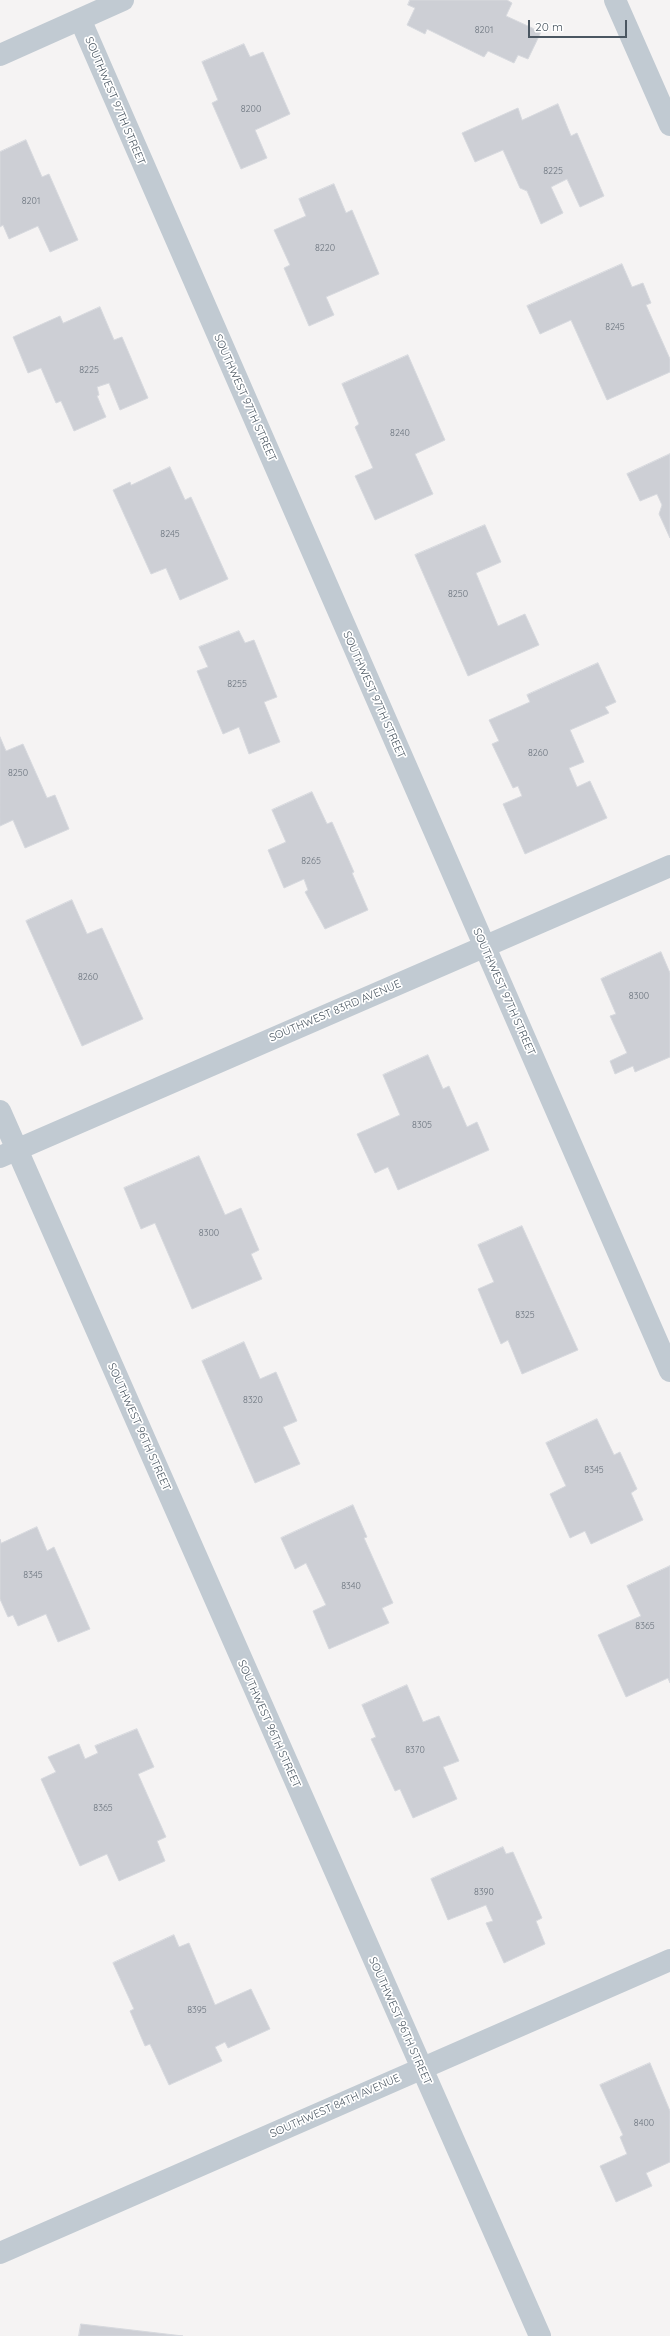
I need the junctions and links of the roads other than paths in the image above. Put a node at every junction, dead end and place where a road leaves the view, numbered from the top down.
1 (123, 0) edge
2 (615, 0) edge
3 (80, 19) junction
4 (0, 55) edge
5 (670, 125) edge
6 (670, 866) edge
7 (484, 947) junction
8 (0, 1111) edge
9 (8, 1153) edge
10 (670, 1371) edge
11 (670, 1960) edge
12 (421, 2068) junction
13 (0, 2253) edge
14 (540, 2336) edge

1 - 3 street
2 - 5 street
3 - 4 street
3 - 7 street, SOUTHWEST 97TH STREET
6 - 7 street, SOUTHWEST 83RD AVENUE
7 - 9 street, SOUTHWEST 83RD AVENUE
7 - 10 street, SOUTHWEST 97TH STREET
8 - 9 street, SOUTHWEST 96TH STREET
9 - 12 street, SOUTHWEST 96TH STREET
11 - 12 street, SOUTHWEST 84TH AVENUE
12 - 13 street, SOUTHWEST 84TH AVENUE
12 - 14 street, SOUTHWEST 96TH STREET

